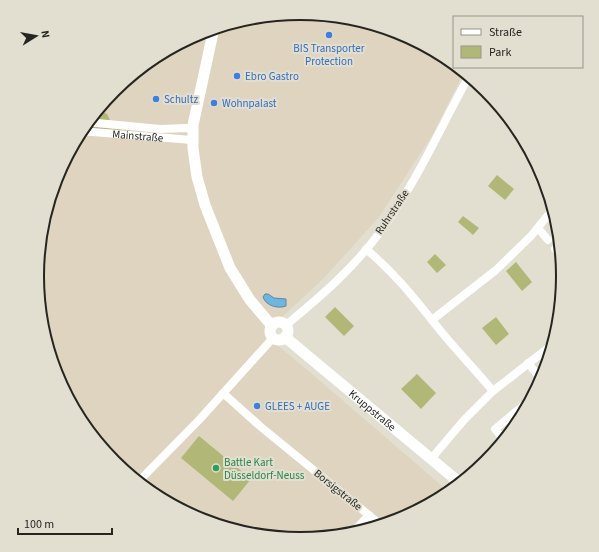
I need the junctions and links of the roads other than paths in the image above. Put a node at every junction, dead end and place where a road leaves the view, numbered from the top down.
1 (212, 36) edge
2 (466, 82) edge
3 (94, 123) edge
4 (160, 129) junction
5 (88, 132) edge
6 (192, 135) junction
7 (171, 139) junction
8 (548, 215) edge
9 (538, 228) junction
10 (548, 240) dead end
11 (366, 249) junction
12 (432, 320) junction
13 (286, 325) junction
14 (272, 326) junction
15 (273, 338) junction
16 (286, 338) junction
17 (544, 351) edge
18 (528, 363) junction
19 (536, 373) edge
20 (493, 391) junction
21 (224, 393) junction
22 (516, 411) edge
23 (500, 435) edge
24 (431, 459) junction
25 (142, 478) edge
26 (455, 479) edge
27 (369, 515) junction
28 (375, 520) edge
29 (360, 524) edge

1 - 6 street
2 - 11 street, Ruhrstraße
3 - 4 street
4 - 6 street
4 - 7 street
5 - 7 street, Mainstraße
6 - 7 street, Mainstraße
6 - 14 street
8 - 9 street
9 - 10 street
9 - 12 street
11 - 12 street
11 - 13 street, Ruhrstraße
12 - 20 street
13 - 14 street
13 - 16 street
14 - 15 street
15 - 16 street
15 - 21 street
16 - 24 street, Kruppstraße
17 - 18 street
18 - 19 street
18 - 20 street
20 - 24 street
21 - 25 street
21 - 27 street, Borsigstraße
22 - 23 street
24 - 26 street, Kruppstraße
27 - 28 street, Borsigstraße
27 - 29 street

